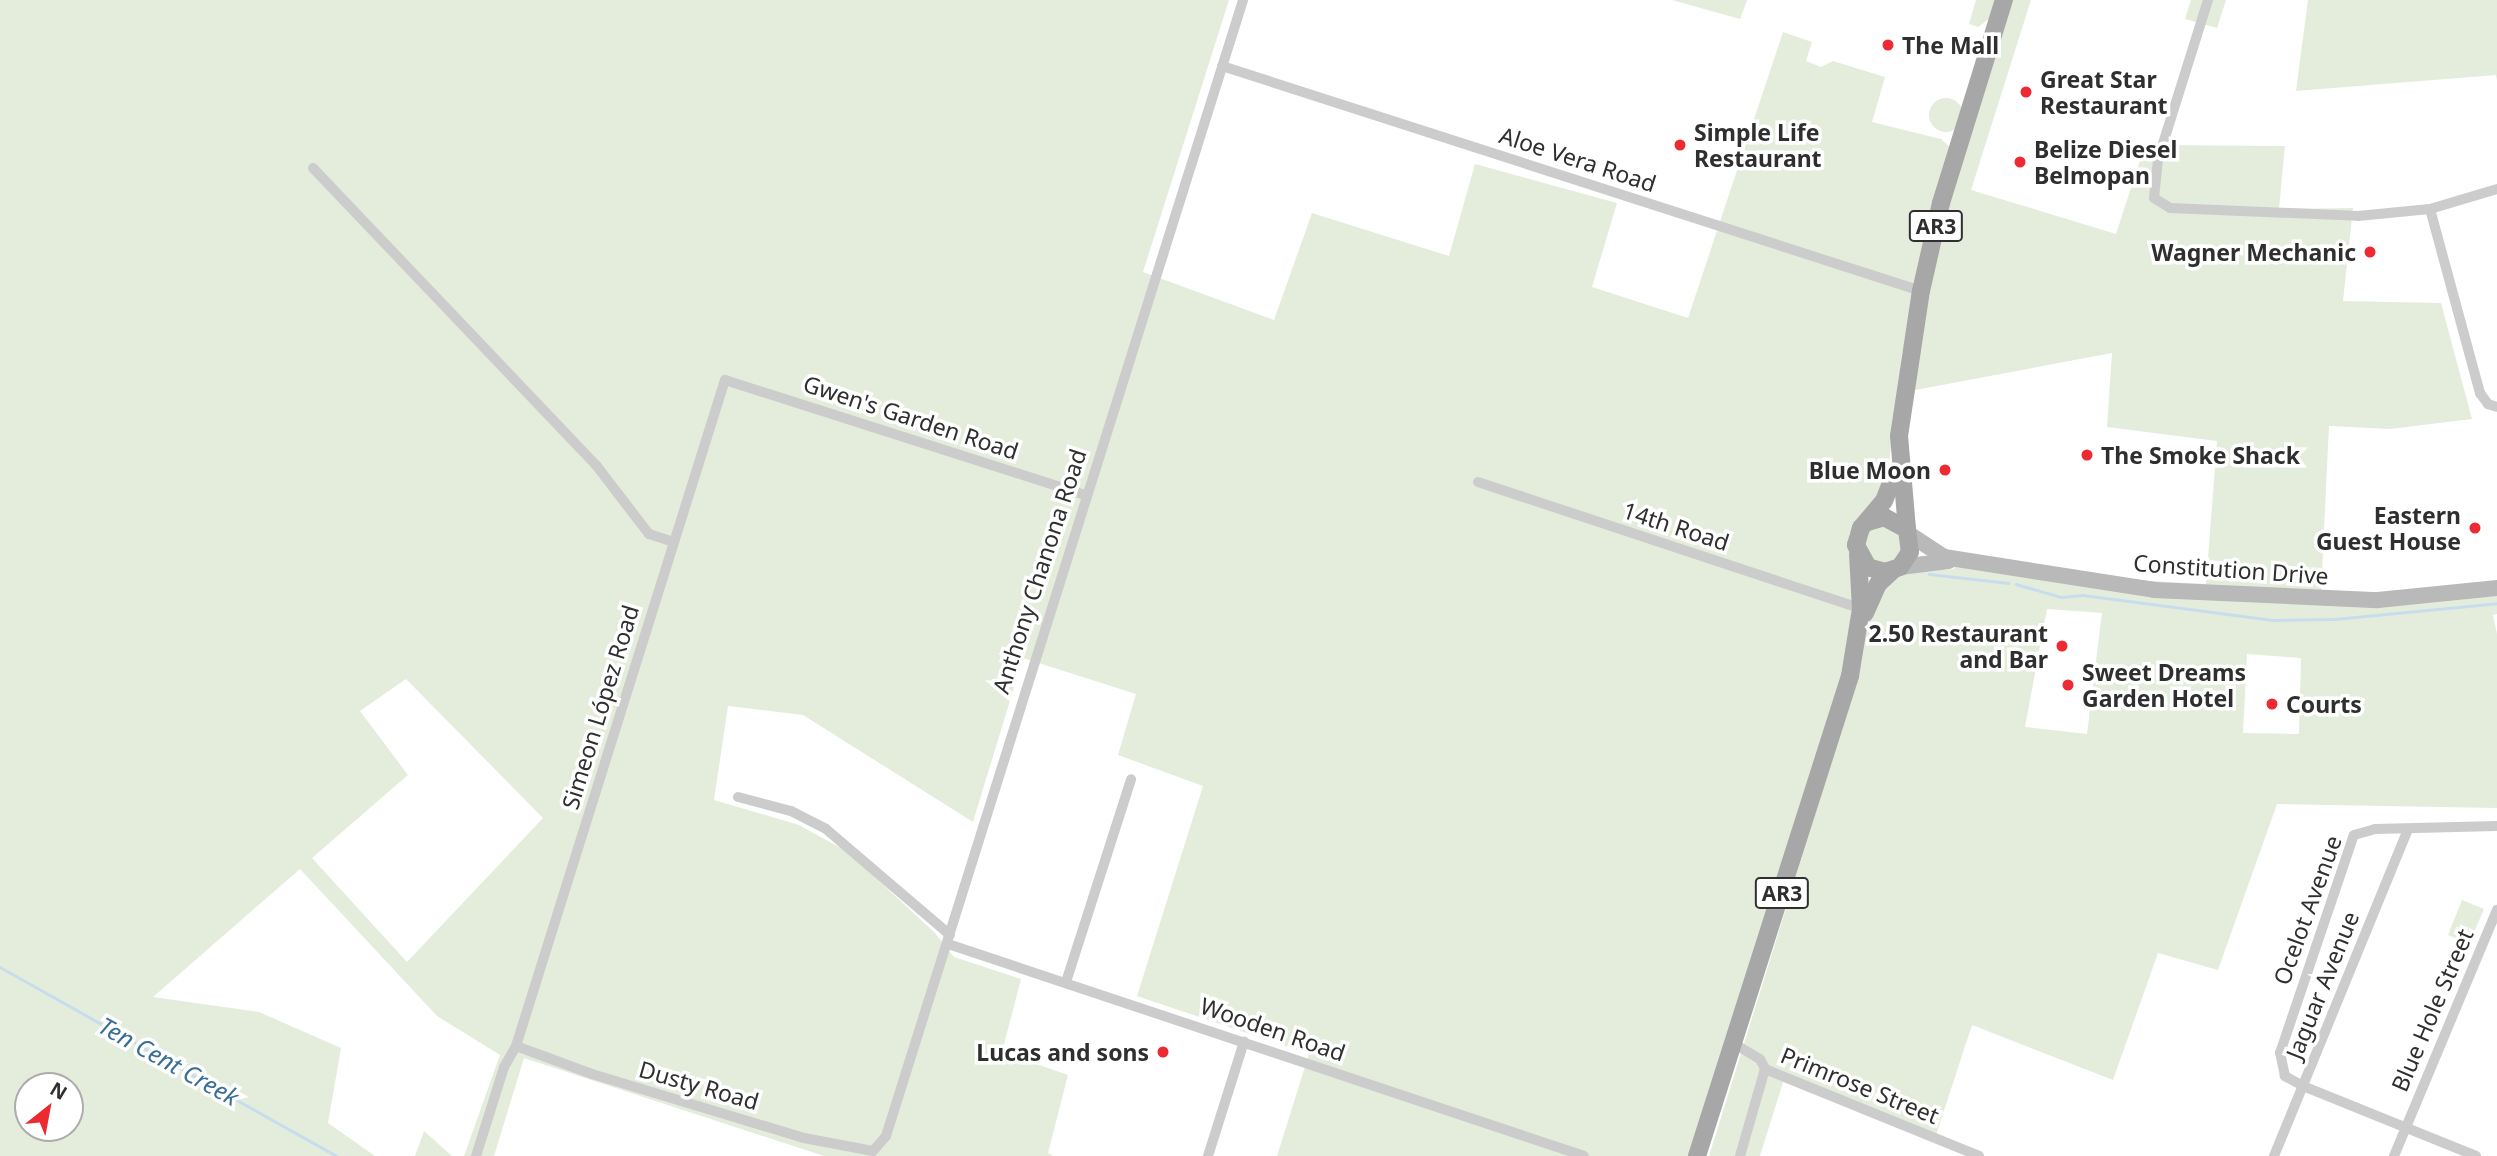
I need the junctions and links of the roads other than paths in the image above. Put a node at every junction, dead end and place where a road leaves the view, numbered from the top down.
1 (1243, 0) edge
2 (2004, 0) edge
3 (2208, 0) edge
4 (1222, 66) junction
5 (313, 168) dead end
6 (2497, 189) edge
7 (2430, 209) junction
8 (1921, 291) junction
9 (725, 380) joint
10 (2497, 407) edge
11 (1898, 458) junction
12 (1478, 482) dead end
13 (1085, 495) junction
14 (1868, 522) junction
15 (1908, 532) junction
16 (674, 542) junction
17 (1858, 554) junction
18 (1962, 561) junction
19 (1896, 569) junction
20 (2497, 588) edge
21 (1861, 609) junction
22 (1859, 628) junction
23 (1131, 779) dead end
24 (738, 797) dead end
25 (2497, 826) edge
26 (2408, 829) junction
27 (2497, 910) edge
28 (949, 939) junction
29 (1066, 982) junction
30 (1244, 1042) junction
31 (1733, 1043) junction
32 (516, 1046) junction
33 (1765, 1069) junction
34 (2303, 1086) junction
35 (2407, 1126) junction
36 (873, 1151) joint
37 (476, 1156) edge
38 (1208, 1156) edge
39 (1584, 1156) edge
40 (1697, 1156) edge
41 (1740, 1156) edge
42 (1979, 1156) edge
43 (2274, 1156) edge
44 (2394, 1156) edge
45 (2476, 1156) edge

1 - 4 street, Anthony Chanona Road
2 - 8 main road, AR3
3 - 7 street
4 - 8 street, Aloe Vera Road
4 - 13 street, Anthony Chanona Road
5 - 16 street
6 - 7 street
7 - 10 street
8 - 11 main road, AR3
9 - 13 street, Gwen's Garden Road
9 - 16 street, Simeon López Road
11 - 14 main road, AR3
11 - 15 main road, AR3
12 - 21 street, 14th Road
13 - 28 street, Anthony Chanona Road
14 - 15 main road
14 - 17 main road
15 - 18 main road, Constitution Drive
15 - 19 main road
16 - 32 street, Simeon López Road
17 - 19 main road
17 - 21 main road, AR3
18 - 19 main road, Constitution Drive
18 - 20 main road, Constitution Drive
19 - 22 main road, AR3
21 - 22 main road, AR3
22 - 31 main road, AR3
23 - 29 street
24 - 28 street
25 - 26 street, Ocelot Avenue
26 - 34 street, Jaguar Avenue
26 - 34 street, Ocelot Avenue
27 - 35 street, Blue Hole Street
28 - 29 street, Wooden Road
28 - 36 street, Anthony Chanona Road
29 - 30 street, Wooden Road
30 - 38 street
30 - 39 street, Wooden Road
31 - 33 street, Primrose Street
31 - 40 main road, AR3
32 - 36 street, Dusty Road
32 - 37 street, Simeon López Road
33 - 41 street
33 - 42 street, Primrose Street
34 - 35 street
34 - 43 street, Jaguar Avenue
35 - 44 street, Blue Hole Street
35 - 45 street

